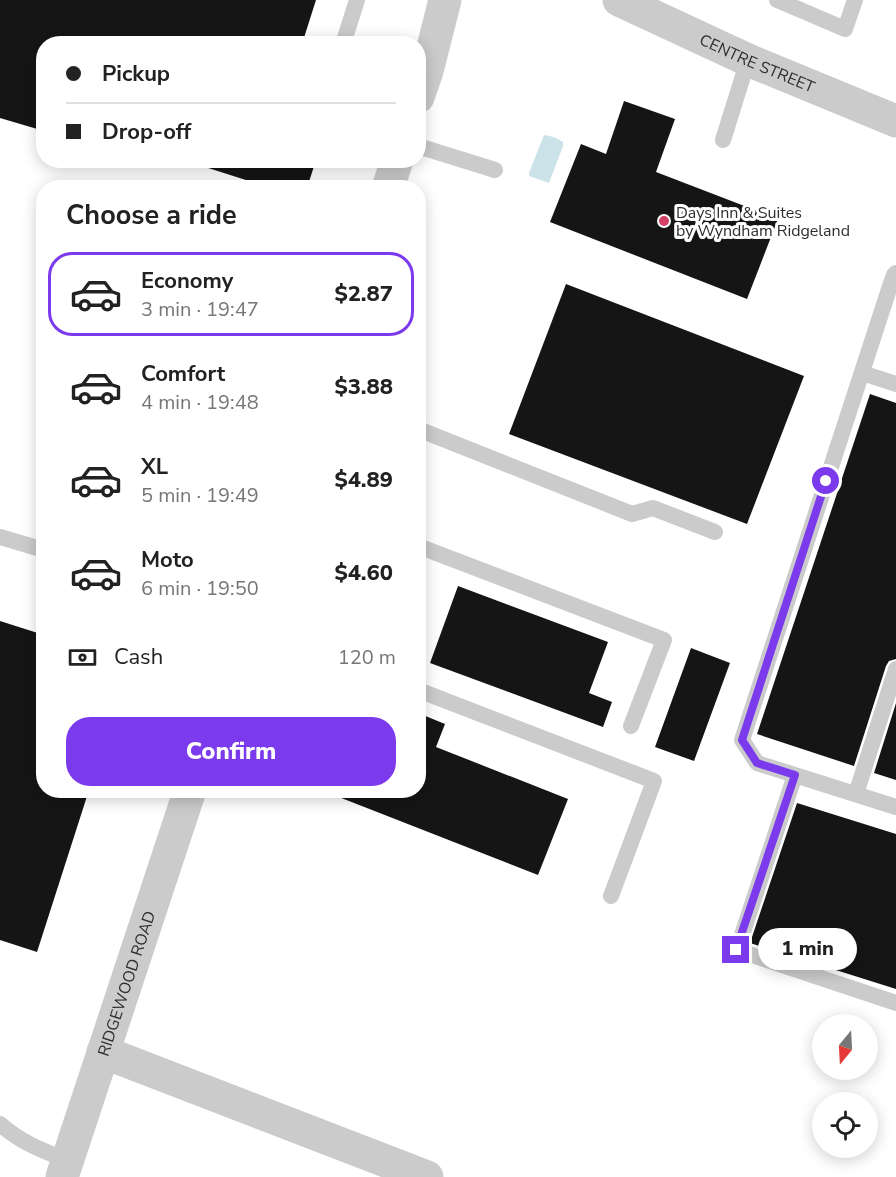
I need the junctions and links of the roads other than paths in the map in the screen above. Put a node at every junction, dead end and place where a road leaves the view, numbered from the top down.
1 (357, 0) edge
2 (445, 0) edge
3 (619, 0) edge
4 (777, 0) edge
5 (855, 0) edge
6 (346, 36) edge
7 (748, 60) junction
8 (426, 63) edge
9 (896, 121) edge
10 (723, 140) dead end
11 (426, 148) edge
12 (495, 170) dead end
13 (896, 273) edge
14 (862, 373) junction
15 (896, 384) edge
16 (426, 432) edge
17 (716, 532) dead end
18 (0, 537) edge
19 (36, 548) edge
20 (426, 549) edge
21 (896, 669) edge
22 (426, 693) edge
23 (631, 726) dead end
24 (795, 775) junction
25 (856, 794) junction
26 (187, 798) edge
27 (896, 807) edge
28 (611, 896) dead end
29 (896, 1003) edge
30 (104, 1052) junction
31 (0, 1124) edge
32 (64, 1168) edge
33 (427, 1177) edge

1 - 6 lane
2 - 8 street
3 - 7 street, CENTRE STREET
4 - 5 lane
7 - 9 street, CENTRE STREET
7 - 10 lane
11 - 12 lane
13 - 14 lane
14 - 15 lane
14 - 24 lane
16 - 17 lane
18 - 19 lane
20 - 23 lane
21 - 25 lane
22 - 28 lane
24 - 25 lane
24 - 29 lane
25 - 27 lane
26 - 30 street, RIDGEWOOD ROAD
30 - 32 street, RIDGEWOOD ROAD
30 - 33 street
31 - 32 lane

